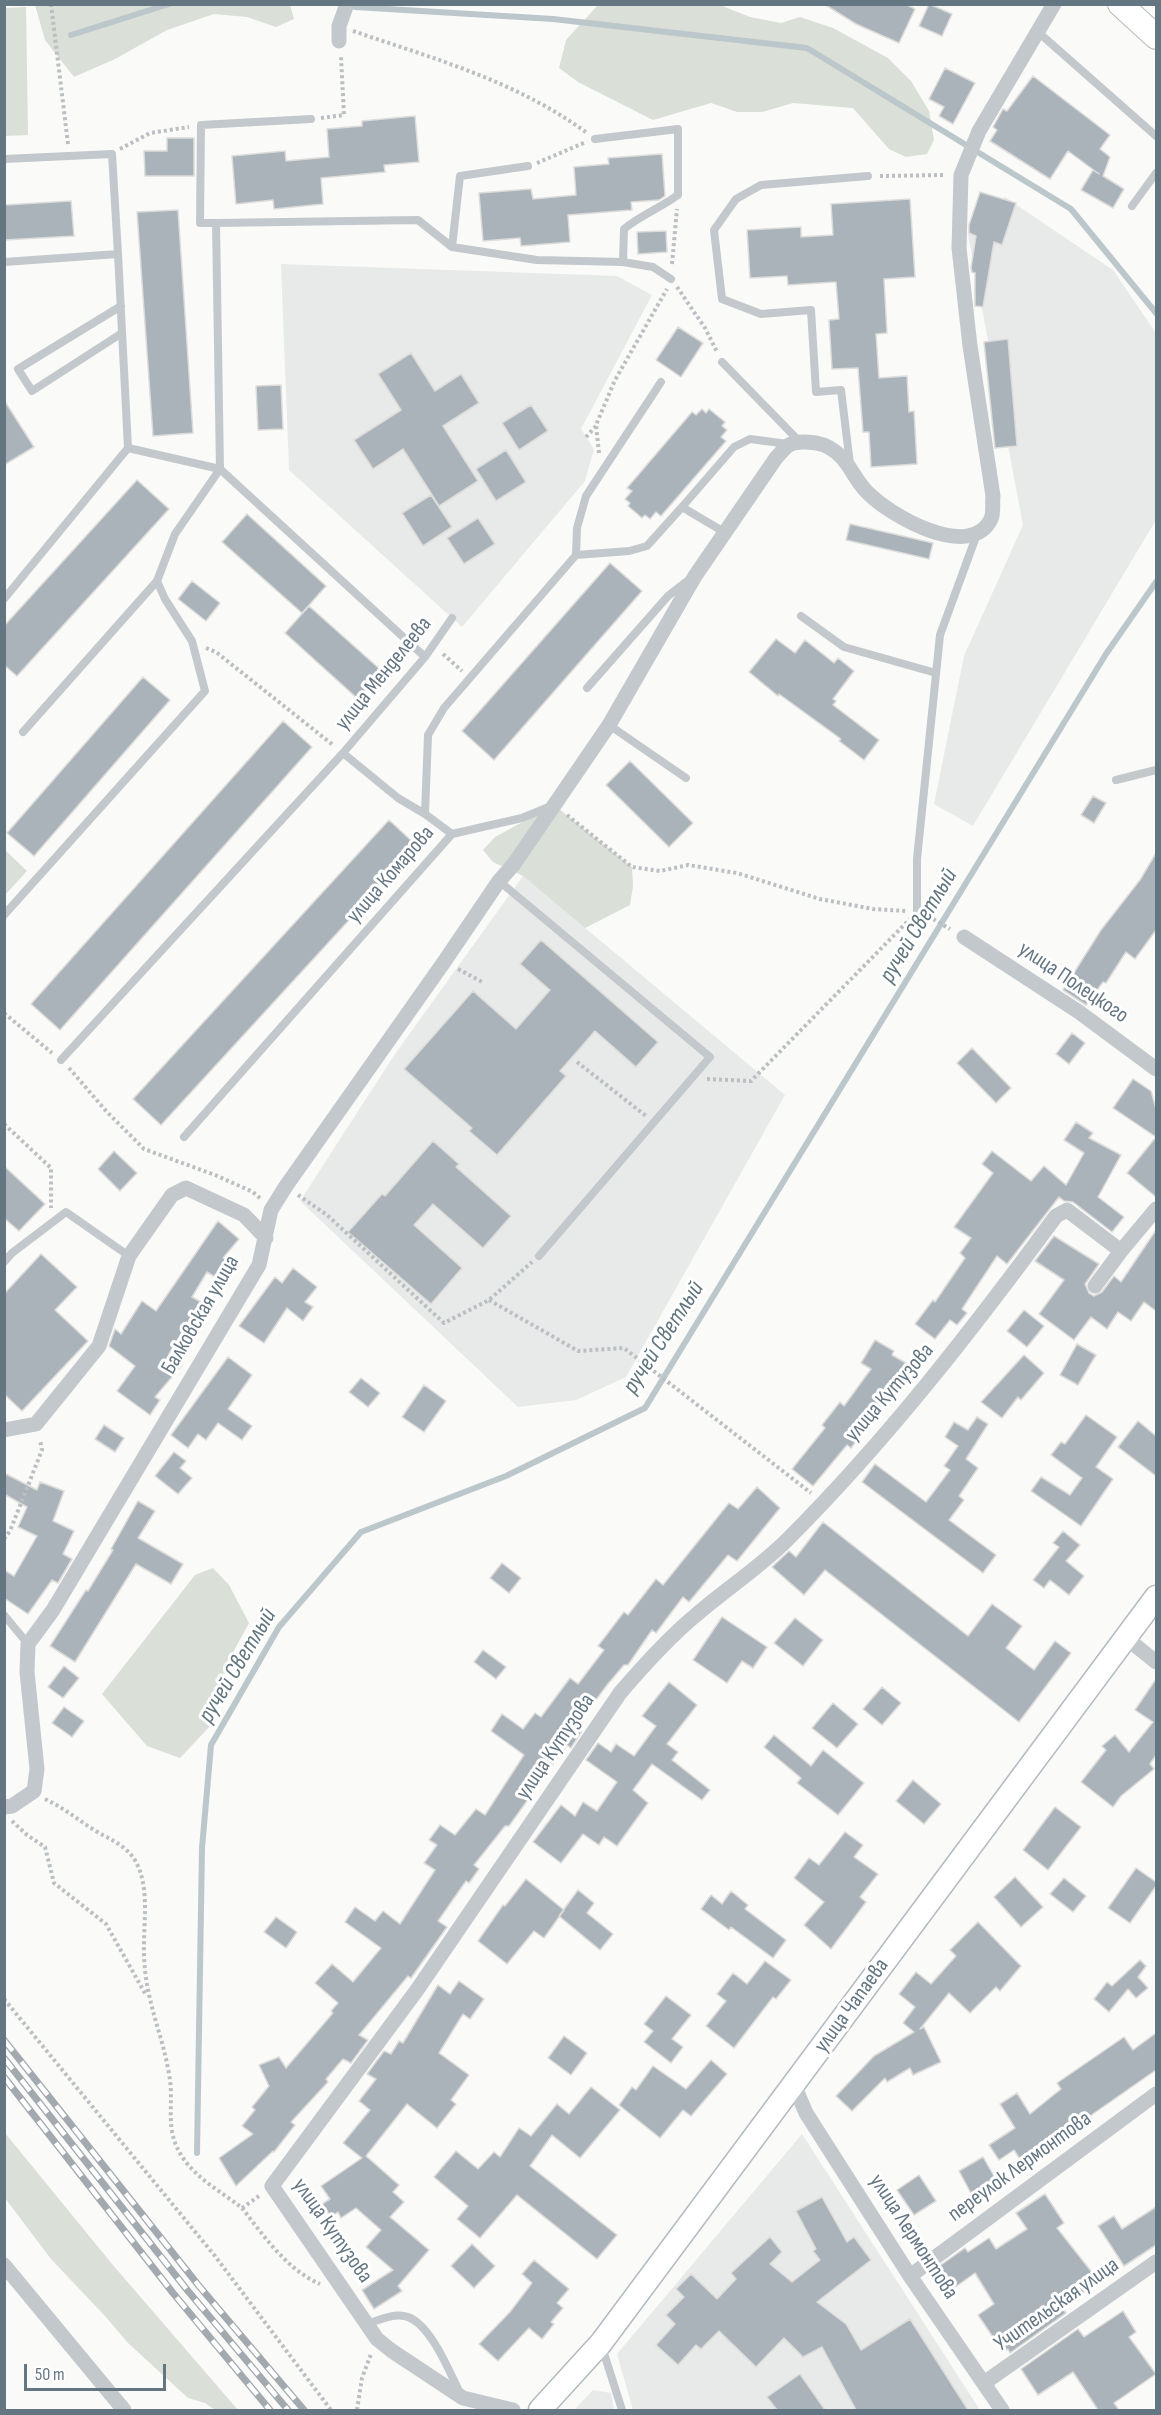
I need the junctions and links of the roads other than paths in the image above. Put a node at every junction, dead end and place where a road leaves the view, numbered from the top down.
1 (347, 4) edge
2 (1054, 4) edge
3 (1120, 4) edge
4 (1038, 32) junction
5 (339, 34) road end
6 (1156, 37) edge
7 (311, 119) dead end
8 (1156, 136) edge
9 (595, 139) road end
10 (4, 159) edge
11 (528, 166) road end
12 (1156, 173) edge
13 (868, 176) road end
14 (1132, 206) dead end
15 (216, 223) junction
16 (452, 247) junction
17 (118, 254) junction
18 (4, 262) edge
19 (623, 262) junction
20 (671, 279) road end
21 (121, 306) junction
22 (122, 333) junction
23 (722, 362) road end
24 (661, 382) dead end
25 (795, 444) junction
26 (128, 448) junction
27 (850, 466) junction
28 (220, 469) junction
29 (682, 507) junction
30 (724, 532) junction
31 (977, 534) junction
32 (576, 555) junction
33 (695, 576) junction
34 (157, 581) junction
35 (4, 599) edge
36 (801, 616) dead end
37 (452, 618) dead end
38 (425, 657) junction
39 (936, 673) junction
40 (587, 688) dead end
41 (609, 725) junction
42 (22, 732) dead end
43 (343, 753) junction
44 (1156, 770) edge
45 (686, 778) dead end
46 (1116, 780) dead end
47 (554, 805) junction
48 (425, 813) junction
49 (452, 834) junction
50 (499, 881) junction
51 (917, 912) road end
52 (4, 915) edge
53 (957, 933) road end
54 (62, 1060) road end
55 (1156, 1069) edge
56 (184, 1137) dead end
57 (1156, 1209) edge
58 (266, 1238) junction
59 (1121, 1251) junction
60 (129, 1256) junction
61 (539, 1256) road end
62 (4, 1262) edge
63 (1095, 1286) dead end
64 (4, 1430) edge
65 (1156, 1597) edge
66 (4, 1615) edge
67 (1125, 1637) junction
68 (28, 1644) junction
69 (1156, 1662) edge
70 (4, 1807) edge
71 (794, 2085) junction
72 (1156, 2094) edge
73 (1156, 2262) edge
74 (4, 2265) edge
75 (910, 2276) junction
76 (367, 2324) junction
77 (601, 2343) junction
78 (984, 2383) junction
79 (463, 2398) junction
80 (124, 2410) edge
81 (513, 2410) edge
82 (540, 2410) edge
83 (622, 2410) edge
84 (1002, 2410) edge

1 - 5 street
2 - 4 street
3 - 6 main road
4 - 8 lane
4 - 31 street
7 - 15 lane
9 - 19 lane
10 - 17 lane
11 - 16 lane
12 - 14 lane
13 - 27 lane
15 - 16 lane
15 - 28 lane
16 - 19 lane
17 - 18 lane
17 - 21 lane
19 - 20 lane
21 - 22 lane
21 - 22 lane
22 - 26 lane
23 - 25 lane
24 - 32 lane
25 - 27 street
25 - 29 lane
25 - 30 street, Балковская улица
26 - 28 lane
26 - 35 lane
27 - 31 street
28 - 34 lane
28 - 38 lane
29 - 30 lane
29 - 32 lane
30 - 33 street, Балковская улица
31 - 39 lane
32 - 48 lane
33 - 40 lane
33 - 41 street, Балковская улица
34 - 42 lane
34 - 52 lane
36 - 39 lane
37 - 38 lane, улица Менделеева
38 - 43 lane, улица Менделеева
39 - 51 lane
41 - 45 lane
41 - 47 street, Балковская улица
43 - 48 lane, улица Комарова
43 - 54 lane
44 - 46 lane
47 - 49 lane
47 - 50 street, Балковская улица
48 - 49 lane, улица Комарова
49 - 56 lane, улица Комарова
50 - 58 street, Балковская улица
50 - 61 lane
53 - 55 street, улица Полецкого
57 - 59 street
58 - 60 street
58 - 68 street, Балковская улица
59 - 63 street
59 - 76 street, улица Кутузова
60 - 62 lane
60 - 64 street
65 - 67 street, улица Чапаева
66 - 68 lane
67 - 69 street
67 - 71 street, улица Чапаева
68 - 70 street
71 - 75 street, улица Лермонтова
71 - 77 street, улица Чапаева
72 - 75 street, переулок Лермонтова
73 - 78 street, Учительская улица
74 - 80 street
75 - 78 street, улица Лермонтова
76 - 79 street, улица Кутузова
76 - 79 lane
77 - 82 street, улица Чапаева
77 - 83 lane
78 - 84 street, улица Лермонтова
79 - 81 street, улица Кутузова

